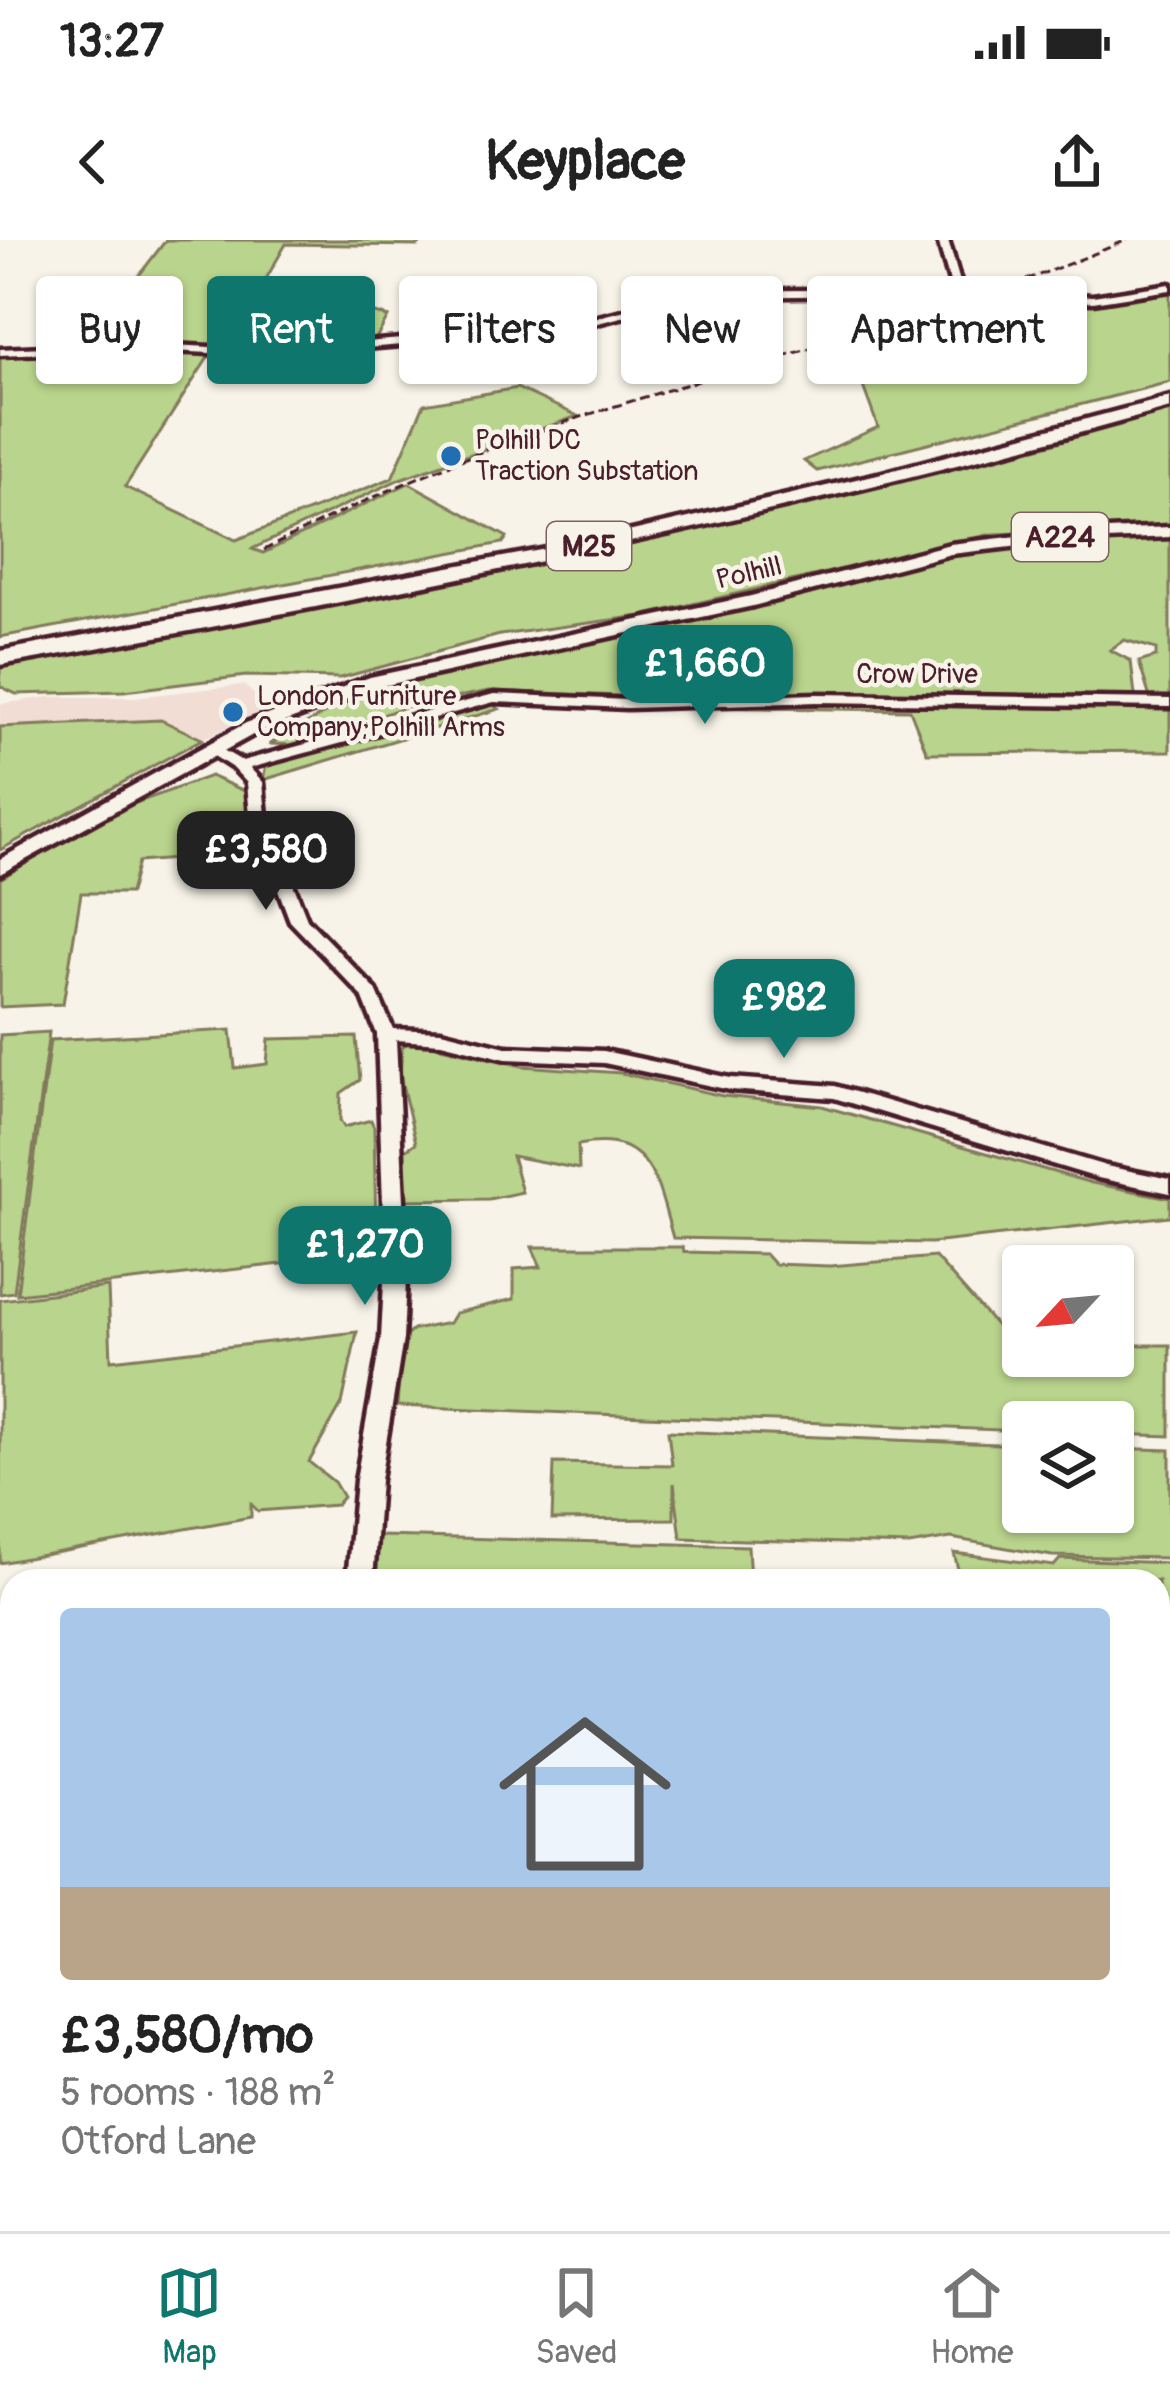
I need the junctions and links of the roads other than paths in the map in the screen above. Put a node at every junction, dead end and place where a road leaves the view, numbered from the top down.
1 (944, 240) edge
2 (954, 276) edge
3 (1170, 287) edge
4 (807, 293) edge
5 (1087, 299) edge
6 (0, 352) edge
7 (1170, 391) edge
8 (1170, 402) edge
9 (1170, 532) edge
10 (0, 645) edge
11 (0, 658) edge
12 (1170, 703) edge
13 (211, 748) junction
14 (240, 766) junction
15 (0, 868) edge
16 (386, 1034) junction
17 (1170, 1186) edge
18 (361, 1569) edge

1 - 2 street
3 - 5 street, bridge
4 - 6 street
7 - 10 highway, M25
8 - 11 highway, M25
9 - 13 main road, Polhill / A224
12 - 14 street, Crow Drive
13 - 14 street
13 - 15 main road, A224
14 - 16 street
16 - 17 street
16 - 18 street

